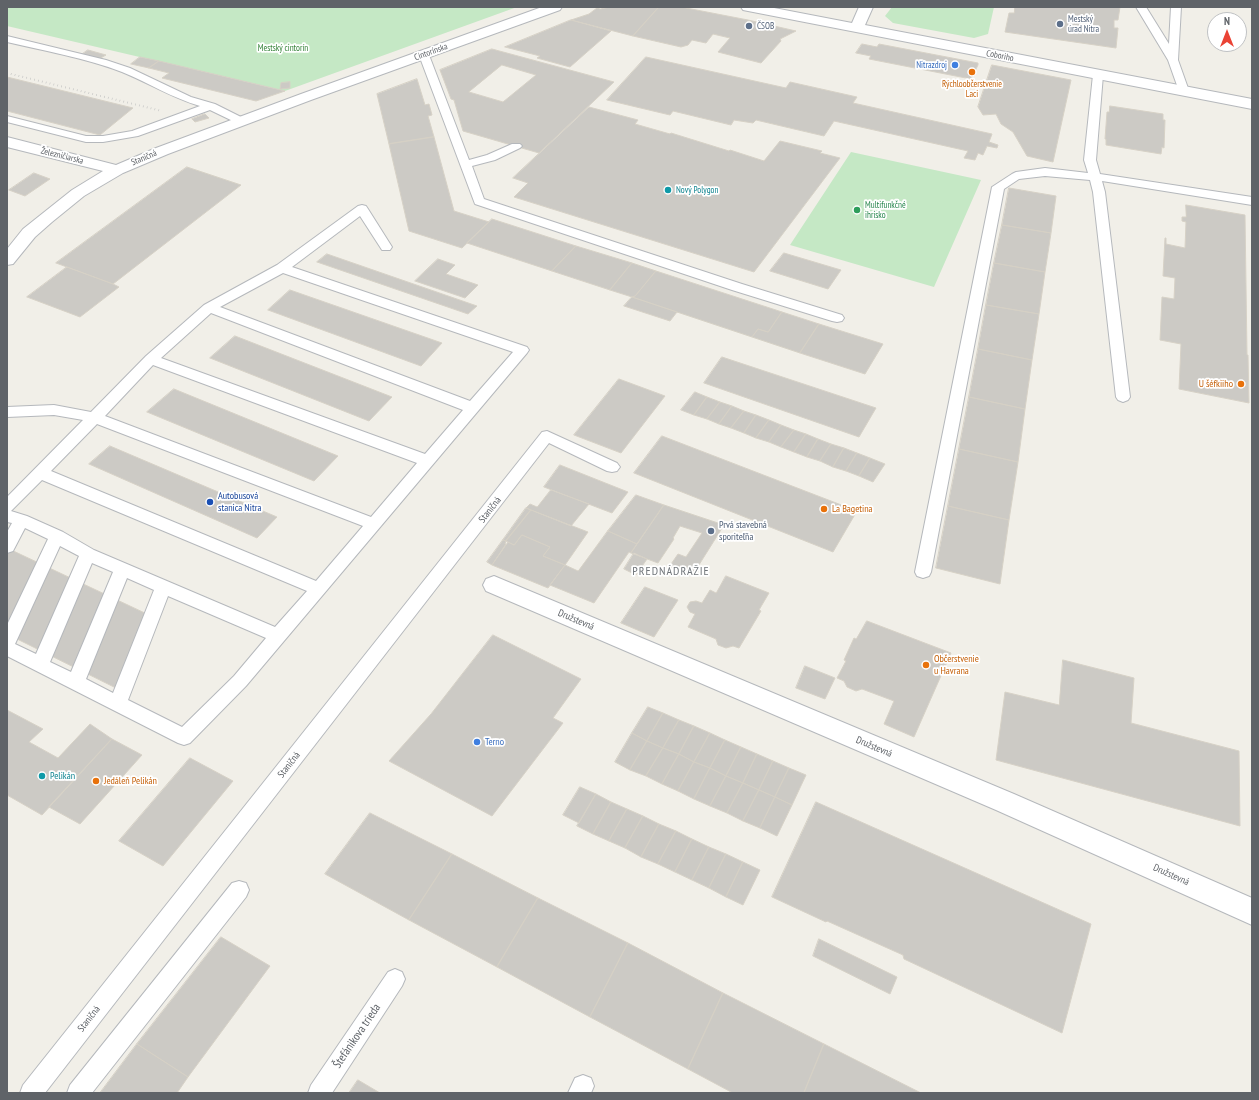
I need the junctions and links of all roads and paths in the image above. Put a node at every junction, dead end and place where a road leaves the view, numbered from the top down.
1 (556, 7) edge
2 (748, 7) edge
3 (866, 7) edge
4 (1141, 7) edge
5 (1176, 7) edge
6 (775, 10) edge
7 (857, 28) junction
8 (7, 39) edge
9 (424, 55) junction
10 (1173, 60) junction
11 (1098, 75) junction
12 (1184, 91) junction
13 (306, 97) joint
14 (1252, 104) edge
15 (211, 106) junction
16 (7, 119) edge
17 (241, 121) junction
18 (7, 142) edge
19 (516, 146) dead end
20 (466, 164) junction
21 (117, 170) junction
22 (1096, 177) junction
23 (1252, 201) edge
24 (386, 247) dead end
25 (7, 260) edge
26 (282, 268) junction
27 (209, 308) junction
28 (838, 318) dead end
29 (151, 359) junction
30 (1123, 397) dead end
31 (473, 408) junction
32 (7, 412) edge
33 (94, 417) junction
34 (428, 460) junction
35 (612, 467) dead end
36 (40, 473) junction
37 (7, 507) edge
38 (14, 518) edge
39 (374, 524) junction
40 (56, 536) junction
41 (7, 547) edge
42 (88, 554) junction
43 (123, 568) junction
44 (923, 572) dead end
45 (494, 585) dead end
46 (164, 586) junction
47 (319, 589) junction
48 (278, 636) junction
49 (7, 643) edge
50 (7, 648) edge
51 (40, 665) junction
52 (76, 682) junction
53 (118, 704) junction
54 (239, 890) dead end
55 (1252, 912) edge
56 (395, 979) dead end
57 (31, 1093) edge
58 (78, 1093) edge
59 (319, 1093) edge

1 - 9 street, Cintorínska
2 - 6 street, Coboriho
3 - 7 street
4 - 10 lane
5 - 10 lane
6 - 7 street, Coboriho
7 - 11 street, Coboriho
8 - 15 lane
9 - 13 street, Cintorínska
9 - 20 lane
10 - 12 lane
11 - 12 street, Coboriho
11 - 22 lane
12 - 14 street, Coboriho
13 - 17 street, Staničná
15 - 16 lane
15 - 17 lane
17 - 21 street, Staničná
18 - 21 street, Železničiarska
19 - 20 lane
20 - 28 lane
21 - 25 street, Staničná
22 - 23 lane
22 - 30 lane
22 - 44 lane
24 - 26 lane
26 - 27 lane
26 - 31 lane
27 - 29 lane
27 - 31 lane
29 - 33 lane
29 - 34 lane
31 - 34 lane
32 - 33 lane
33 - 36 lane
33 - 39 lane
34 - 39 lane
35 - 57 lane, Staničná
36 - 37 lane
36 - 47 lane
38 - 40 lane
38 - 41 lane
39 - 47 lane
40 - 42 lane
40 - 49 lane
42 - 43 lane
42 - 51 lane
43 - 46 lane
43 - 52 lane
45 - 55 street, Družstevná
46 - 48 lane
46 - 53 lane
47 - 48 lane
48 - 53 lane
50 - 51 lane
51 - 52 lane
52 - 53 lane
54 - 58 lane
56 - 59 lane, Štefánikova trieda

